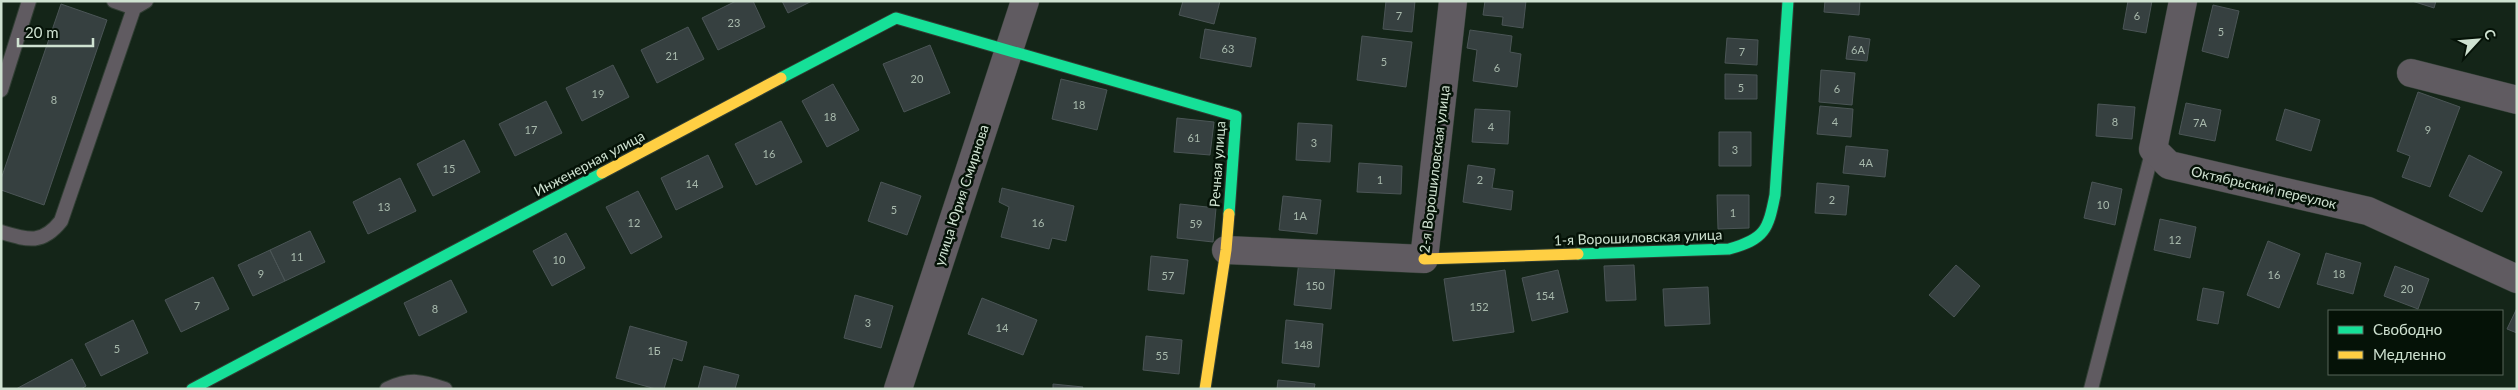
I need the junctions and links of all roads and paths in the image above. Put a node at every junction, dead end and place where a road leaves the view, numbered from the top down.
1 (29, 1) edge
2 (114, 1) edge
3 (1025, 1) edge
4 (1453, 1) edge
5 (1788, 1) edge
6 (2183, 1) edge
7 (140, 4) edge
8 (1009, 49) junction
9 (2411, 73) dead end
10 (2, 92) edge
11 (2517, 100) edge
12 (2154, 149) junction
13 (1, 232) edge
14 (1226, 250) junction
15 (1424, 259) junction
16 (2517, 279) edge
17 (192, 389) edge
18 (387, 389) edge
19 (445, 389) edge
20 (898, 389) edge
21 (1205, 389) edge
22 (2091, 389) edge

1 - 10 lane
2 - 7 lane
3 - 8 street, улица Юрия Смирнова
4 - 15 street, 2-я Ворошиловская улица
5 - 15 street, 1-я Ворошиловская улица
6 - 12 street
7 - 13 lane
8 - 14 street, Речная улица
8 - 17 street, Инженерная улица
8 - 20 street, улица Юрия Смирнова
9 - 11 street
12 - 16 street, Октябрьский переулок
12 - 22 lane
14 - 15 street, 2-я Ворошиловская улица
14 - 21 street, Речная улица
18 - 19 lane

